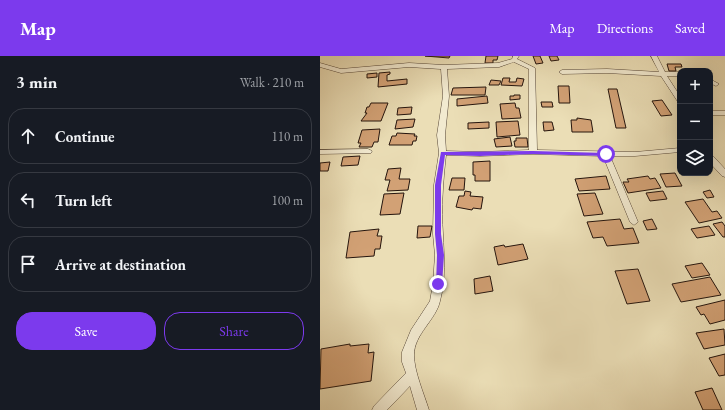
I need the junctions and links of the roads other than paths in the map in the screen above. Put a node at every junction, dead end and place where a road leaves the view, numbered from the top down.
1 (654, 56) edge
2 (515, 58) edge
3 (320, 65) edge
4 (444, 66) junction
5 (562, 72) dead end
6 (663, 74) junction
7 (677, 74) edge
8 (677, 96) edge
9 (713, 113) edge
10 (725, 113) edge
11 (677, 150) edge
12 (320, 152) edge
13 (368, 152) dead end
14 (533, 152) junction
15 (443, 153) junction
16 (606, 154) junction
17 (713, 161) edge
18 (725, 174) edge
19 (634, 222) dead end
20 (412, 375) junction
21 (378, 410) edge
22 (423, 410) edge

1 - 6 street
2 - 4 street
2 - 14 street
3 - 4 street
4 - 15 street
5 - 6 street
6 - 7 street
6 - 8 street
9 - 10 street
11 - 16 street
12 - 13 street
14 - 15 street
14 - 16 street
15 - 20 street
16 - 19 street
17 - 18 street
20 - 21 street
20 - 22 street

